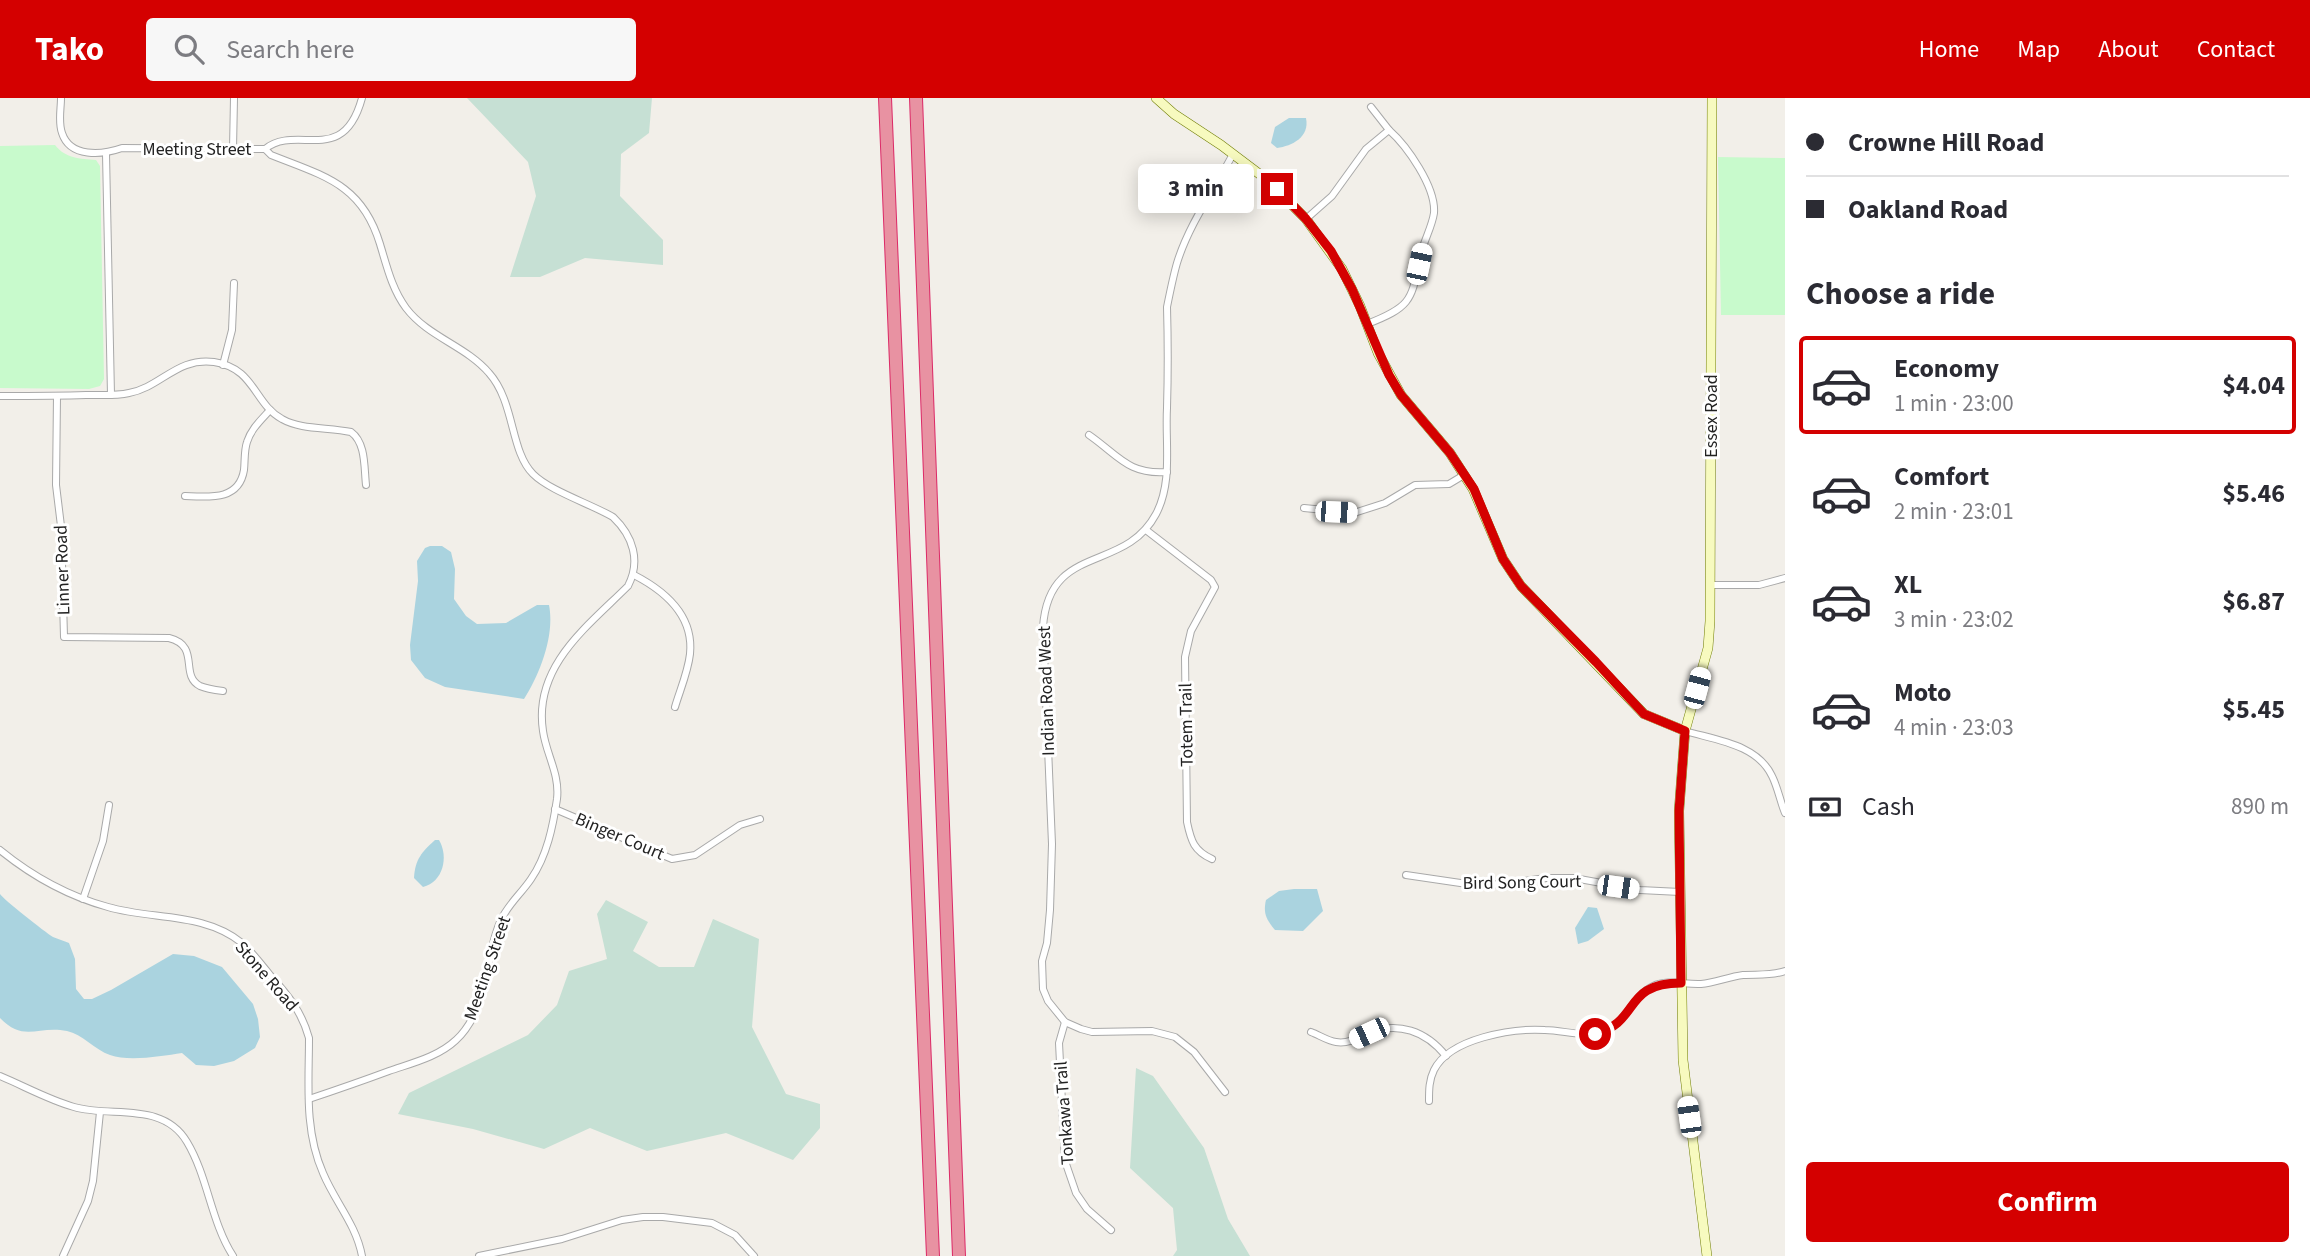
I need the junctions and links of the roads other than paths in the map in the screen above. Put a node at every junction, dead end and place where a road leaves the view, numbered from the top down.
1 (61, 98) edge
2 (234, 98) edge
3 (362, 98) edge
4 (885, 98) edge
5 (916, 98) edge
6 (1156, 98) edge
7 (1712, 98) edge
8 (1371, 107) dead end
9 (1389, 130) junction
10 (233, 149) junction
11 (265, 149) junction
12 (106, 154) junction
13 (1233, 154) junction
14 (1306, 219) junction
15 (233, 283) dead end
16 (1367, 324) junction
17 (223, 365) junction
18 (111, 395) junction
19 (0, 396) edge
20 (57, 396) junction
21 (270, 410) junction
22 (1089, 435) dead end
23 (1167, 472) junction
24 (1464, 475) junction
25 (366, 485) dead end
26 (185, 496) dead end
27 (1304, 508) dead end
28 (1146, 530) junction
29 (634, 575) junction
30 (1785, 578) edge
31 (1712, 585) junction
32 (223, 691) dead end
33 (675, 707) dead end
34 (1685, 731) junction
35 (109, 805) dead end
36 (555, 808) junction
37 (1785, 813) edge
38 (760, 819) dead end
39 (0, 849) edge
40 (1212, 859) dead end
41 (1406, 875) dead end
42 (1680, 892) junction
43 (83, 899) junction
44 (1785, 971) edge
45 (1681, 983) junction
46 (1065, 1022) junction
47 (1311, 1032) dead end
48 (1446, 1056) junction
49 (0, 1076) edge
50 (1225, 1092) dead end
51 (309, 1099) junction
52 (1429, 1101) dead end
53 (100, 1112) junction
54 (1111, 1230) dead end
55 (232, 1254) edge
56 (64, 1256) edge
57 (222, 1256) edge
58 (362, 1256) edge
59 (479, 1256) edge
60 (754, 1256) edge
61 (933, 1256) edge
62 (959, 1256) edge
63 (1707, 1256) edge

1 - 12 street
2 - 10 street
3 - 11 street
4 - 61 highway
5 - 62 highway
6 - 13 street
7 - 31 street, Essex Road
8 - 9 street
9 - 14 street
9 - 16 street
10 - 11 street, Meeting Street
10 - 12 street, Meeting Street
11 - 29 street, Meeting Street
12 - 18 street
13 - 14 street
13 - 23 street, Indian Road West
14 - 16 street
15 - 17 street
16 - 24 street
17 - 18 street
17 - 21 street
18 - 20 street
19 - 20 street
20 - 32 street, Linner Road
21 - 25 street
21 - 26 street
22 - 23 street
23 - 28 street, Indian Road West
24 - 27 street
24 - 34 street
28 - 40 street, Totem Trail
28 - 46 street, Indian Road West
29 - 33 street
29 - 36 street, Meeting Street
30 - 31 street
31 - 34 street, Essex Road
34 - 37 street
34 - 42 street, Essex Road
35 - 43 street
36 - 38 street, Binger Court
36 - 51 street, Meeting Street
39 - 43 street, Stone Road
41 - 42 street, Bird Song Court
42 - 45 street, Essex Road
43 - 51 street, Stone Road
44 - 45 street
45 - 48 street
45 - 63 street, Essex Road
46 - 50 street
46 - 54 street, Tonkawa Trail
47 - 48 street
48 - 52 street
49 - 53 street
51 - 58 street, Stone Road
53 - 55 street
53 - 56 street
55 - 57 street
59 - 60 street

